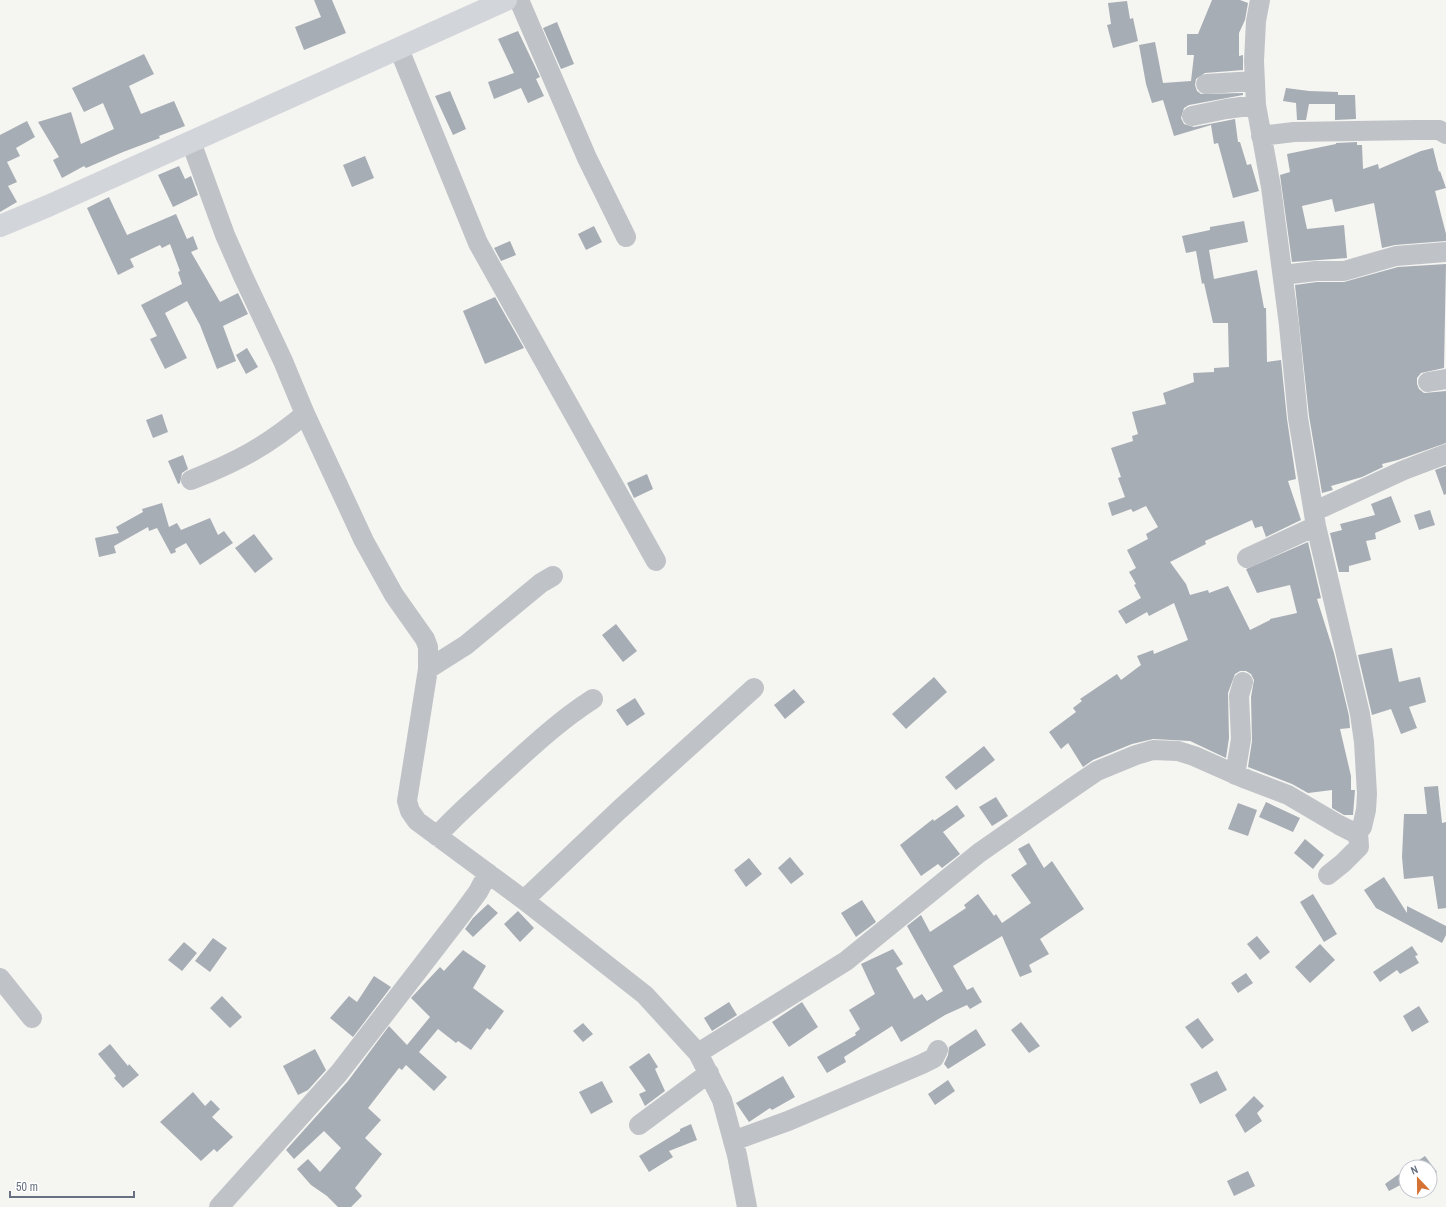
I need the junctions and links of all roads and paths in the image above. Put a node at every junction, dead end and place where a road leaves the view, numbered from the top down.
1 (506, 0) edge
2 (519, 0) edge
3 (1260, 0) edge
4 (399, 49) junction
5 (1255, 81) junction
6 (1206, 84) dead end
7 (1256, 105) junction
8 (1192, 116) dead end
9 (1446, 134) edge
10 (1261, 136) junction
11 (191, 142) junction
12 (0, 226) edge
13 (626, 237) dead end
14 (1446, 252) edge
15 (1282, 275) junction
16 (305, 414) junction
17 (1446, 454) edge
18 (191, 480) dead end
19 (1316, 519) junction
20 (1247, 558) dead end
21 (656, 561) dead end
22 (553, 576) dead end
23 (428, 668) junction
24 (1243, 682) dead end
25 (754, 688) dead end
26 (593, 699) dead end
27 (1235, 775) junction
28 (1358, 832) junction
29 (437, 836) junction
30 (488, 873) junction
31 (1328, 875) dead end
32 (524, 900) junction
33 (0, 978) edge
34 (32, 1018) dead end
35 (938, 1050) dead end
36 (698, 1053) junction
37 (709, 1073) junction
38 (638, 1125) dead end
39 (733, 1141) junction
40 (219, 1207) edge
41 (747, 1207) edge

1 - 4 street
2 - 13 street
3 - 5 street
4 - 11 street
4 - 21 street
5 - 6 street
5 - 7 street
7 - 8 street
7 - 10 street
9 - 10 street
10 - 15 street
11 - 12 street
11 - 16 street
14 - 15 street
15 - 19 street
16 - 18 street
16 - 23 street
17 - 19 street
19 - 20 street
19 - 28 street
22 - 23 street
23 - 29 street
24 - 27 street
25 - 32 street
26 - 29 street
27 - 28 street
27 - 36 street
28 - 31 street
29 - 30 street
30 - 32 street
30 - 40 street
32 - 36 street
33 - 34 street
35 - 39 street
36 - 37 street
37 - 38 street
37 - 39 street
39 - 41 street

